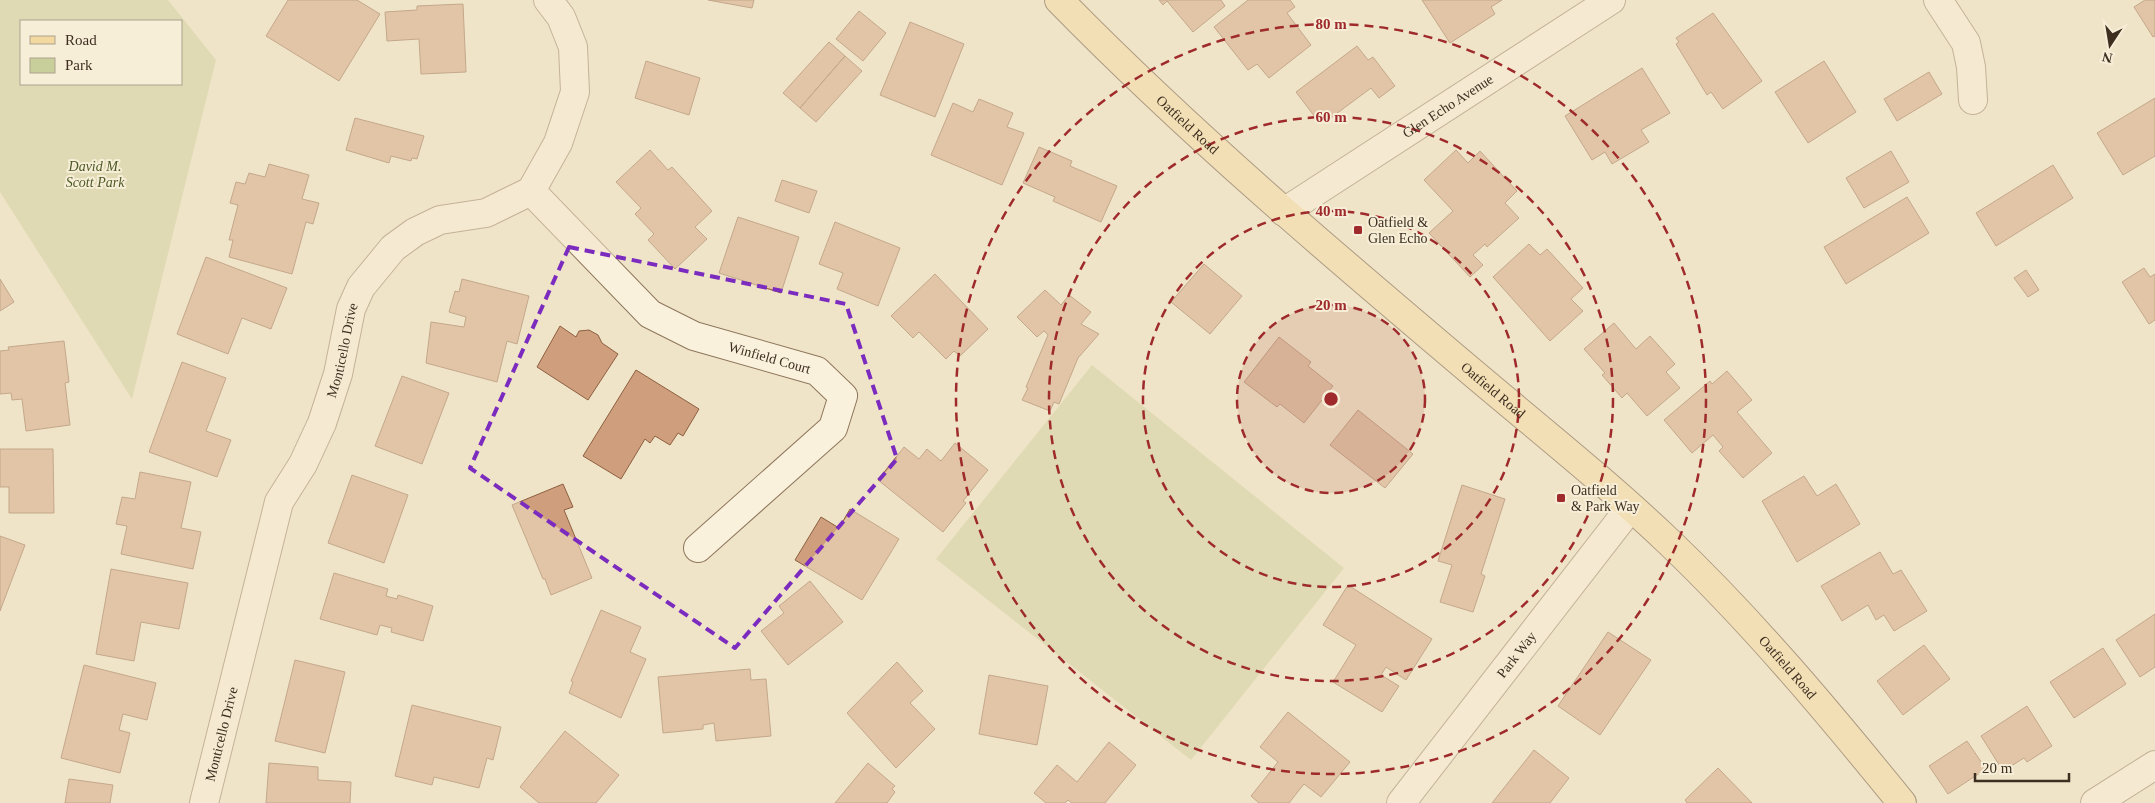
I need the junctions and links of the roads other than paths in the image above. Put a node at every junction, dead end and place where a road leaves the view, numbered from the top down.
1 (548, 0) edge
2 (1059, 0) edge
3 (1611, 0) edge
4 (1938, 0) edge
5 (1973, 100) dead end
6 (531, 191) junction
7 (1284, 212) junction
8 (1630, 508) junction
9 (698, 548) dead end
10 (2155, 765) edge
11 (204, 803) edge
12 (1401, 803) edge
13 (1902, 803) edge
14 (2095, 803) edge

1 - 6 street
2 - 7 main road, Oatfield Road
3 - 7 street, Glen Echo Avenue
4 - 5 street
6 - 9 street, Winfield Court
6 - 11 street, Monticello Drive
7 - 8 main road, Oatfield Road
8 - 12 street, Park Way
8 - 13 main road, Oatfield Road
10 - 14 street

